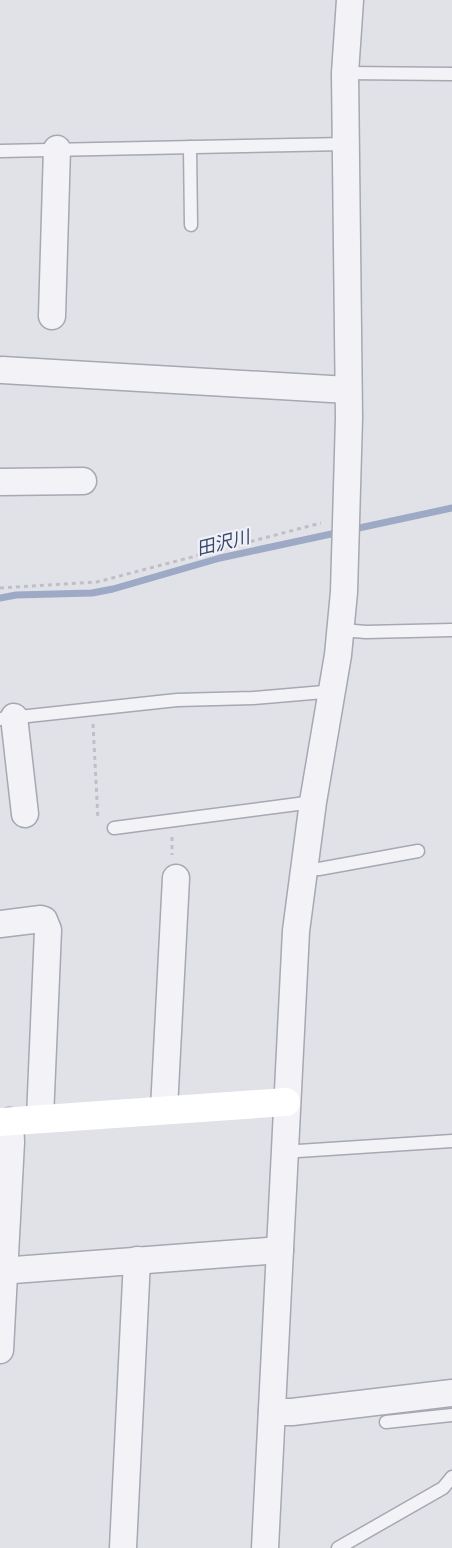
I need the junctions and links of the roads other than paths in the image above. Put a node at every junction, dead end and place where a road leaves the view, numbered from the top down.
1 (350, 0) edge
2 (345, 74) junction
3 (452, 74) edge
4 (345, 144) junction
5 (190, 147) junction
6 (57, 150) junction
7 (0, 151) edge
8 (191, 225) dead end
9 (52, 316) dead end
10 (2, 370) dead end
11 (348, 390) junction
12 (83, 481) dead end
13 (0, 482) edge
14 (342, 630) junction
15 (452, 630) edge
16 (332, 694) junction
17 (7, 718) edge
18 (313, 802) junction
19 (25, 814) dead end
20 (114, 828) road end
21 (418, 851) dead end
22 (304, 869) junction
23 (176, 878) road end
24 (0, 924) edge
25 (286, 1102) junction
26 (164, 1109) junction
27 (40, 1118) junction
28 (5, 1121) edge
29 (452, 1142) edge
30 (284, 1149) junction
31 (280, 1250) junction
32 (137, 1260) junction
33 (2, 1270) edge
34 (0, 1350) edge
35 (452, 1393) edge
36 (272, 1412) junction
37 (452, 1415) edge
38 (386, 1422) dead end
39 (452, 1478) edge
40 (123, 1548) edge
41 (265, 1548) edge
42 (338, 1548) edge

1 - 2 street
2 - 3 lane
2 - 4 street
4 - 5 lane
4 - 11 street
5 - 6 lane
5 - 8 lane
6 - 7 lane
6 - 9 street
10 - 11 street
11 - 14 street
12 - 13 street
14 - 15 lane
14 - 16 street
16 - 17 lane
16 - 18 street
17 - 19 street
18 - 20 lane
18 - 22 street
21 - 22 lane
22 - 25 street
23 - 26 street
24 - 27 street
25 - 26 street
25 - 30 street
26 - 27 street
27 - 28 street
28 - 33 street
29 - 30 lane
30 - 31 street
31 - 32 street
31 - 36 street
32 - 33 street
32 - 40 street
33 - 34 street
35 - 36 street
36 - 41 street
37 - 38 lane
39 - 42 lane

